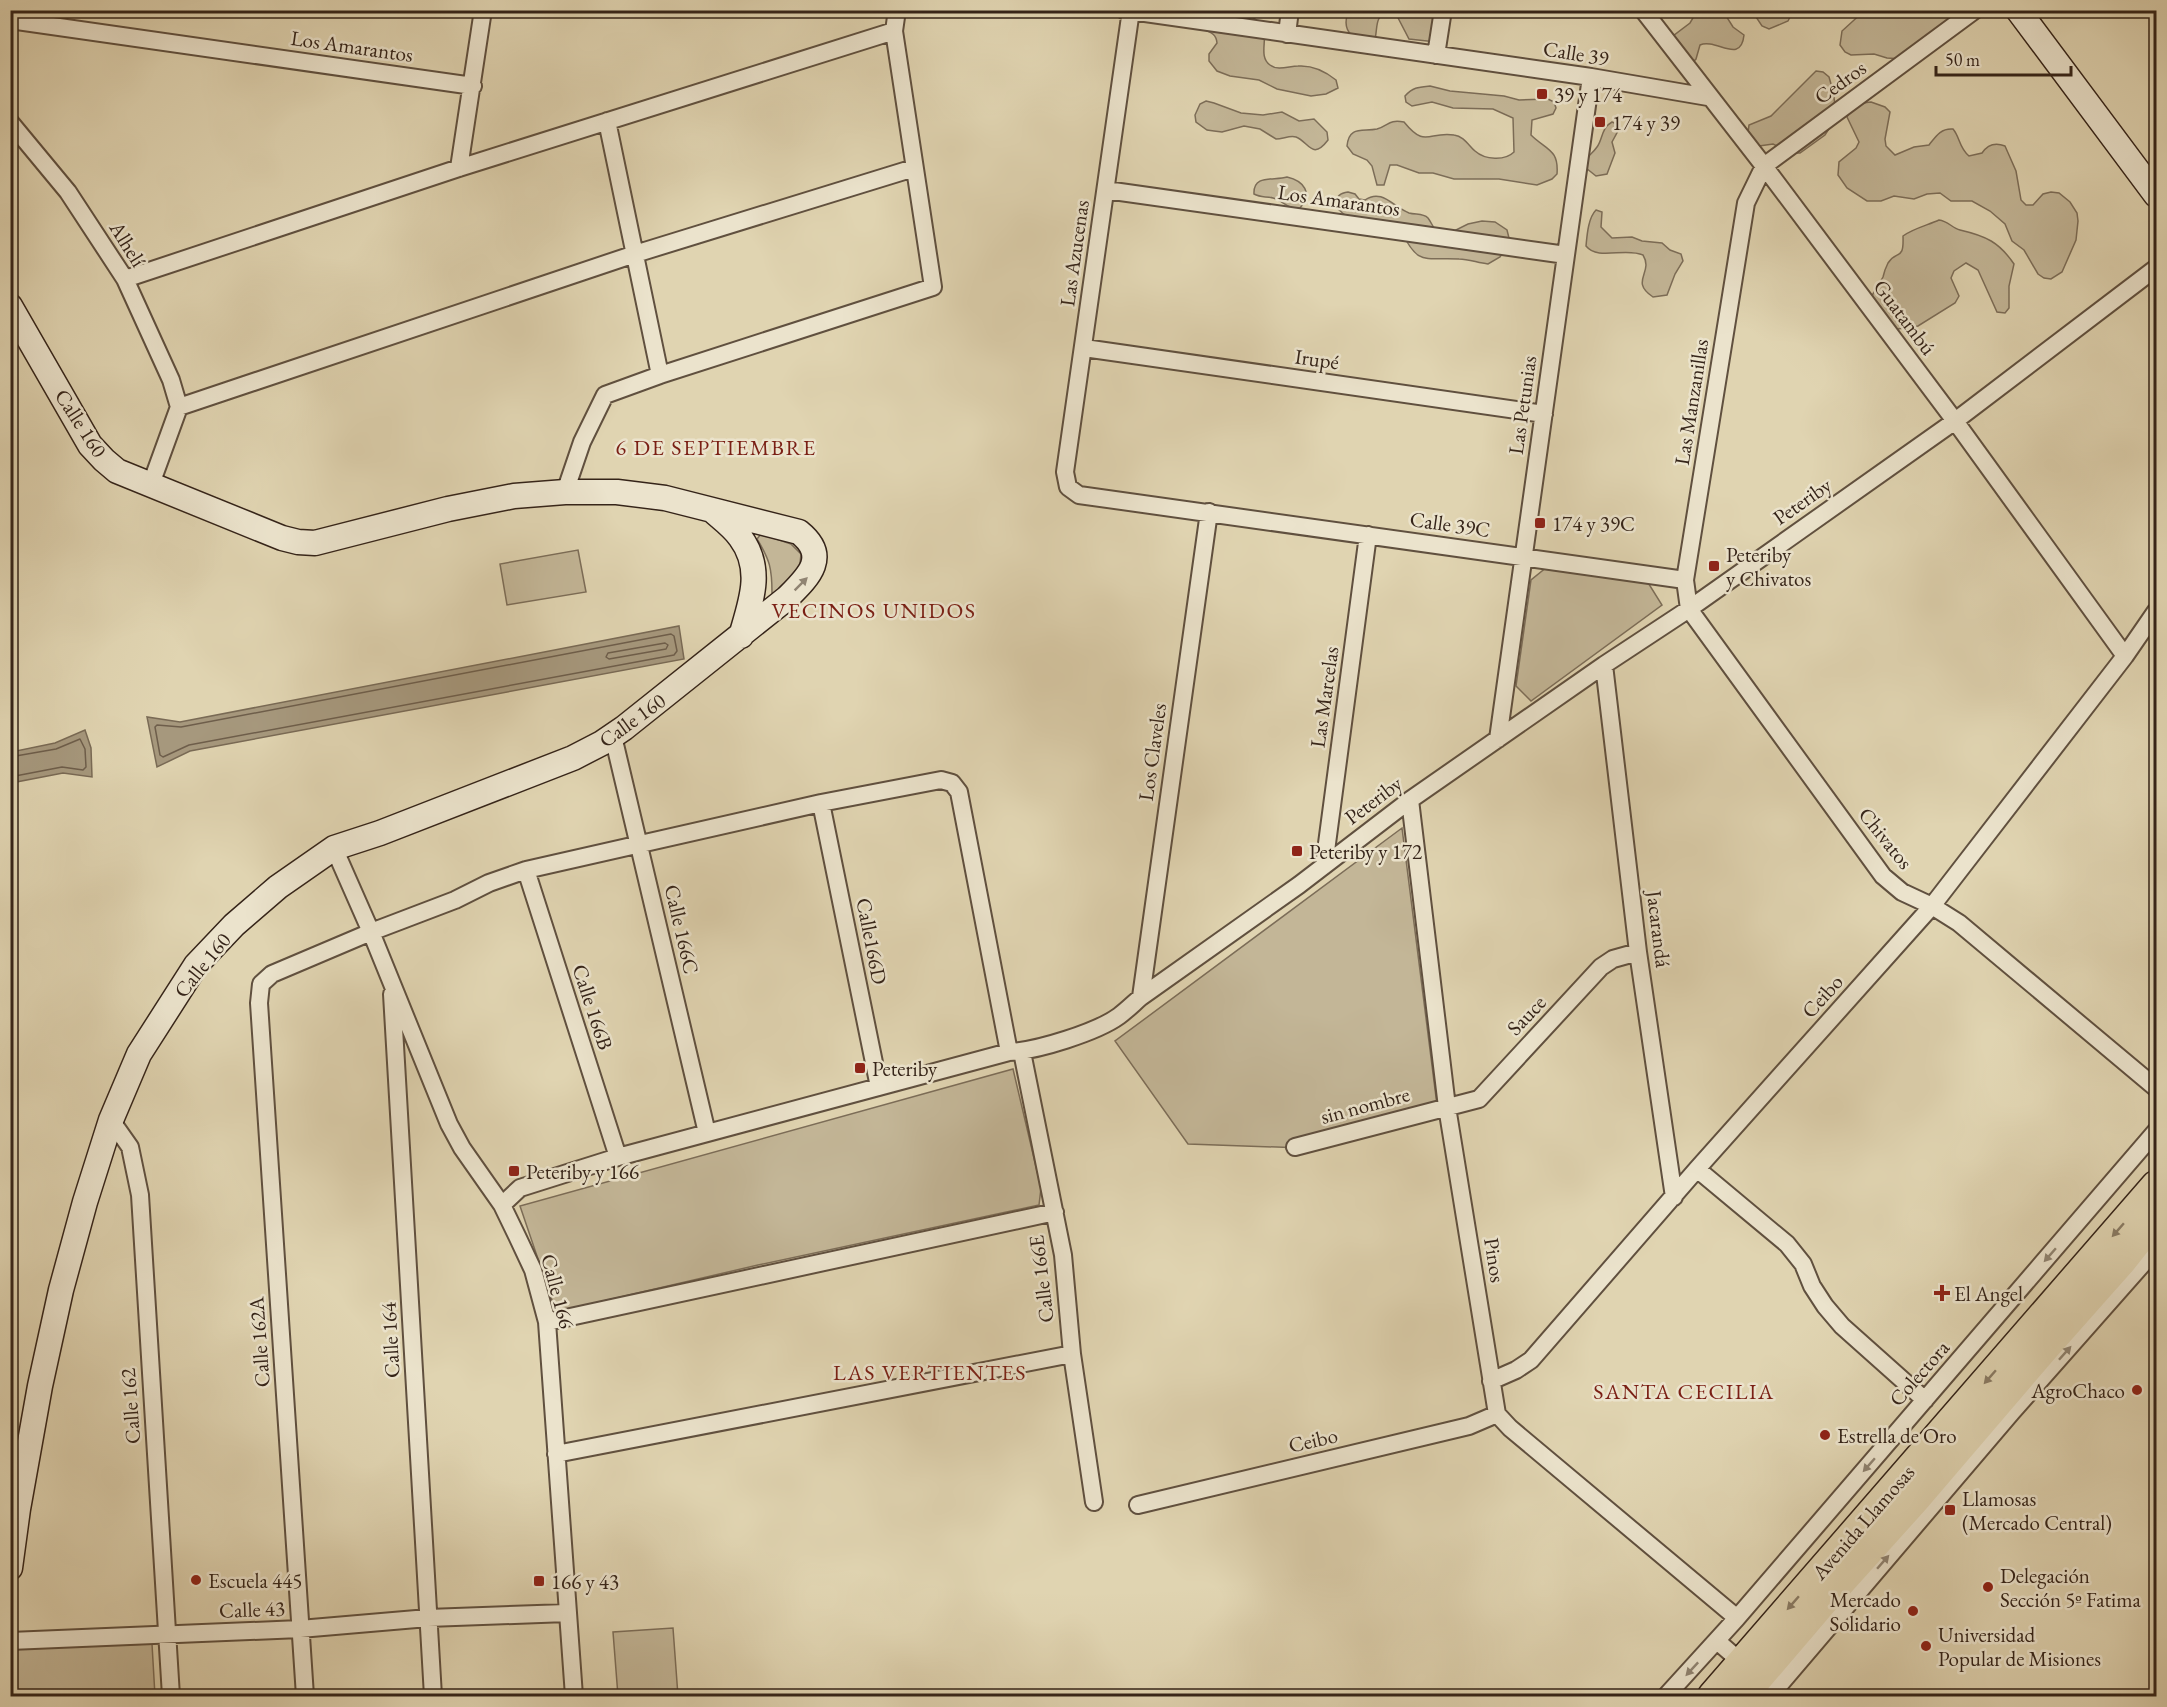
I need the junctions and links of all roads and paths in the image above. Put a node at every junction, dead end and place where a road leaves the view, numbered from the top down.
1 (483, 10) edge
2 (897, 10) edge
3 (1290, 10) edge
4 (1443, 10) edge
5 (1642, 10) edge
6 (1975, 10) edge
7 (2018, 10) edge
8 (1129, 11) edge
9 (10, 20) edge
10 (894, 31) junction
11 (1287, 34) junction
12 (1436, 55) junction
13 (1592, 77) junction
14 (473, 86) junction
15 (1708, 97) junction
16 (607, 121) junction
17 (10, 122) edge
18 (1764, 166) junction
19 (459, 168) junction
20 (914, 168) junction
21 (1106, 190) junction
22 (2157, 195) edge
23 (1746, 203) joint
24 (635, 254) junction
25 (1566, 255) junction
26 (2157, 268) edge
27 (125, 279) junction
28 (10, 306) edge
29 (1084, 348) junction
30 (660, 375) junction
31 (179, 407) junction
32 (1544, 414) junction
33 (1954, 421) junction
34 (151, 484) junction
35 (565, 492) junction
36 (1079, 495) joint
37 (712, 509) junction
38 (1209, 512) junction
39 (1368, 535) junction
40 (1524, 557) junction
41 (1685, 580) junction
42 (1689, 609) junction
43 (2157, 611) edge
44 (741, 636) junction
45 (2125, 656) junction
46 (1604, 665) junction
47 (613, 736) junction
48 (1498, 739) junction
49 (1410, 800) junction
50 (821, 804) junction
51 (639, 846) junction
52 (334, 848) junction
53 (1324, 866) junction
54 (526, 870) junction
55 (1932, 906) junction
56 (371, 932) junction
57 (1638, 952) junction
58 (391, 981) junction
59 (1141, 998) junction
60 (1016, 1052) junction
61 (879, 1087) junction
62 (2157, 1088) edge
63 (1447, 1107) junction
64 (111, 1120) junction
65 (2157, 1131) edge
66 (707, 1133) junction
67 (1295, 1147) dead end
68 (618, 1157) junction
69 (1697, 1169) junction
70 (2157, 1186) edge
71 (1674, 1197) junction
72 (502, 1205) junction
73 (1054, 1212) junction
74 (2157, 1217) edge
75 (2157, 1249) edge
76 (2129, 1266) junction
77 (547, 1322) junction
78 (1072, 1354) junction
79 (1491, 1381) junction
80 (1926, 1400) junction
81 (2006, 1406) junction
82 (1497, 1414) junction
83 (556, 1454) junction
84 (1094, 1502) dead end
85 (1138, 1505) dead end
86 (10, 1568) edge
87 (567, 1613) junction
88 (428, 1618) junction
89 (1737, 1618) junction
90 (300, 1629) junction
91 (167, 1635) junction
92 (10, 1641) edge
93 (1717, 1641) junction
94 (1757, 1685) edge
95 (171, 1696) edge
96 (305, 1696) edge
97 (433, 1696) edge
98 (574, 1696) edge
99 (1666, 1696) edge
100 (1713, 1696) edge

1 - 14 street
2 - 10 street
3 - 11 street
4 - 12 street
5 - 15 street, Guatambú
6 - 18 street, Cedros
7 - 22 main road
8 - 11 street, Calle 39
8 - 21 street, Las Azucenas
9 - 14 street, Los Amarantos
10 - 16 street
10 - 20 street
11 - 12 street, Calle 39
12 - 13 street, Calle 39
13 - 15 street, Calle 39
13 - 25 street, Las Petunias
14 - 19 street
15 - 18 street, Guatambú
16 - 19 street
16 - 24 street
17 - 27 street, Alhelí
18 - 23 street, Cedros
18 - 33 street, Guatambú
19 - 27 street
20 - 24 street
20 - 30 street
21 - 25 street, Los Amarantos
21 - 29 street, Las Azucenas
23 - 41 street, Las Manzanillas
24 - 30 street
24 - 31 street
25 - 32 street, Las Petunias
26 - 33 street, Peteriby
27 - 31 street, Alhelí
28 - 34 main road, Calle 160
29 - 32 street, Irupé
29 - 36 street, Las Azucenas
30 - 35 street
31 - 34 street
32 - 40 street, Las Petunias
33 - 42 street, Peteriby
33 - 45 street, Guatambú
34 - 35 main road, Calle 160
35 - 37 main road, Calle 160
36 - 38 street, Calle 39C
37 - 44 main road
44 -> 37 main road, Calle 160
38 - 39 street, Calle 39C
38 - 59 street, Los Claveles
39 - 40 street, Calle 39C
39 - 53 street, Las Marcelas
40 - 41 street, Calle 39C
40 - 48 street, Las Petunias
41 - 42 street, Las Manzanillas
42 - 46 street, Peteriby
42 - 55 street, Chivatos
43 - 45 street, Ceibo
44 - 47 main road, Calle 160
45 - 55 street, Ceibo
46 - 48 street, Peteriby
46 - 57 street, Jacarandá
47 - 51 street, Calle 166C
47 - 52 main road, Calle 160
48 - 49 street, Peteriby
49 - 53 street, Peteriby
49 - 63 street, Pinos
50 - 51 street
50 - 60 street, Calle 166E
50 - 61 street, Calle166D
51 - 54 street
51 - 66 street, Calle 166C
52 - 56 street, Calle 166
52 - 64 main road, Calle 160
53 - 59 street, Peteriby
54 - 56 street
54 - 68 street, Calle 166B
55 - 62 street, Chivatos
55 - 69 street, Ceibo
56 - 58 street, Calle 166
56 - 90 street, Calle 162A
57 - 63 street, Sauce
57 - 71 street, Jacarandá
58 - 72 street, Calle 166
58 - 88 street, Calle 164
59 - 60 street, Peteriby
60 - 61 street, Peteriby
60 - 73 street, Calle 166E
61 - 66 street, Peteriby
63 - 67 street, sin nombre
63 - 79 street, Pinos
64 - 86 main road, Calle 160
64 - 91 street, Calle 162
65 -> 80 street, Colectora
66 - 68 street, Peteriby
68 - 72 street, Peteriby
69 - 71 street, Ceibo
69 - 80 street
70 -> 94 highway, Avenida Llamosas
71 - 79 street, Ceibo
72 - 77 street, Calle 166
73 - 77 street
73 - 78 street, Calle 166E
74 - 76 highway, Avenida Llamosas
75 - 76 street
81 -> 76 highway, Avenida Llamosas
77 - 83 street, Calle 166
78 - 83 street
78 - 84 street, Calle 166E
79 - 82 street, Pinos
80 -> 89 street, Colectora
81 - 94 highway, Avenida Llamosas
94 -> 81 street
82 - 85 street, Ceibo
82 - 89 street
83 - 87 street, Calle 166
87 - 88 street, Calle 43
87 - 98 street, Calle 166
88 - 90 street, Calle 43
88 - 97 street, Calle 164
89 - 93 street, Colectora
90 - 91 street, Calle 43
90 - 96 street, Calle 162A
91 - 92 street, Calle 43
91 - 95 street, Calle 162
93 - 94 street
93 -> 99 street, Colectora
94 - 100 highway, Avenida Llamosas

